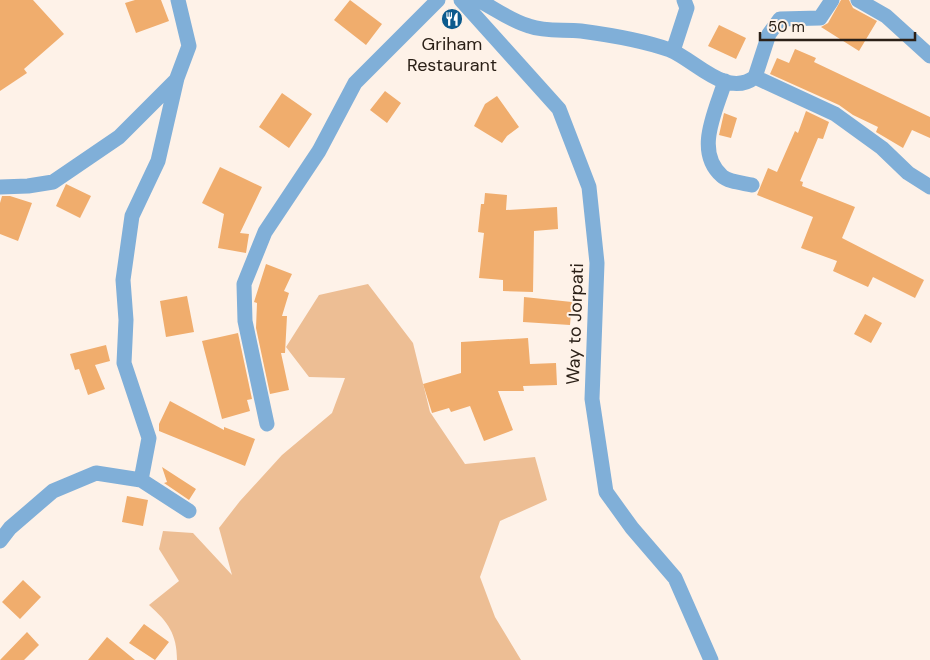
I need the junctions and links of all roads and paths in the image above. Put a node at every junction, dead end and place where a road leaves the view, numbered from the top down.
1 (178, 0) edge
2 (438, 0) edge
3 (464, 0) edge
4 (478, 0) edge
5 (684, 0) edge
6 (832, 0) edge
7 (858, 0) edge
8 (673, 51) junction
9 (930, 56) edge
10 (755, 77) junction
11 (177, 78) junction
12 (725, 81) junction
13 (752, 185) dead end
14 (0, 186) edge
15 (930, 187) edge
16 (266, 424) dead end
17 (141, 480) junction
18 (189, 511) dead end
19 (0, 541) edge
20 (711, 660) edge

1 - 11 street
2 - 16 street
3 - 20 street, Way to Jorpati
4 - 8 street
5 - 8 street
6 - 10 street
7 - 9 street
8 - 12 street
10 - 12 street
10 - 15 street
11 - 14 street
11 - 17 street
12 - 13 street
17 - 18 street
17 - 19 street

